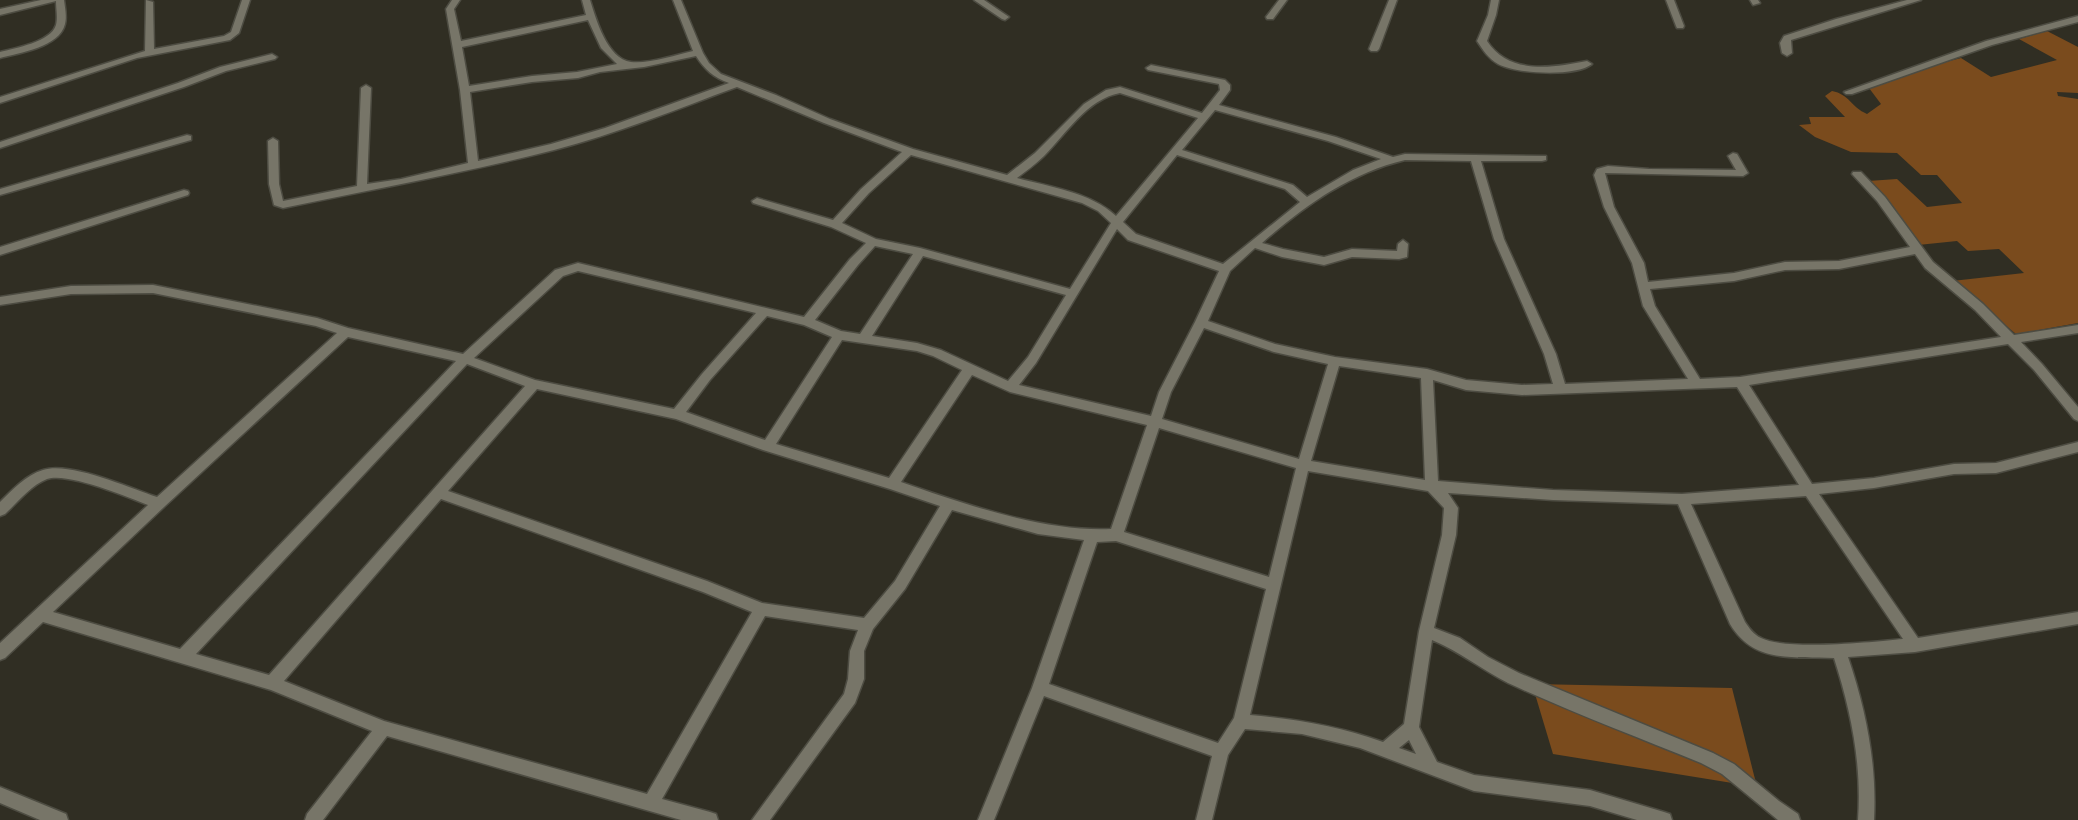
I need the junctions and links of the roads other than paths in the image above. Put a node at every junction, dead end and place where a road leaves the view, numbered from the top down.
1 (52, 0) edge
2 (60, 0) edge
3 (246, 0) edge
4 (456, 0) edge
5 (586, 0) edge
6 (677, 0) edge
7 (978, 0) edge
8 (1282, 0) edge
9 (1394, 0) edge
10 (1495, 0) edge
11 (1670, 0) edge
12 (1916, 0) edge
13 (40, 1) edge
14 (147, 1) edge
15 (0, 12) edge
16 (590, 17) junction
17 (1005, 17) dead end
18 (1270, 17) dead end
19 (2078, 20) edge
20 (1680, 26) dead end
21 (456, 45) junction
22 (607, 48) junction
23 (1374, 49) dead end
24 (698, 52) junction
25 (1787, 52) dead end
26 (150, 53) junction
27 (0, 55) edge
28 (272, 56) dead end
29 (629, 64) junction
30 (1587, 64) dead end
31 (1151, 68) dead end
32 (599, 69) junction
33 (736, 84) junction
34 (366, 88) dead end
35 (464, 90) junction
36 (1848, 92) dead end
37 (0, 100) edge
38 (1213, 106) junction
39 (1203, 116) junction
40 (187, 138) dead end
41 (273, 141) dead end
42 (0, 145) edge
43 (909, 151) junction
44 (1174, 151) junction
45 (1734, 156) dead end
46 (1476, 158) junction
47 (1542, 158) dead end
48 (1390, 159) junction
49 (473, 164) junction
50 (1857, 174) dead end
51 (1008, 180) junction
52 (362, 188) junction
53 (0, 192) edge
54 (184, 193) dead end
55 (757, 201) dead end
56 (1306, 201) junction
57 (1116, 223) junction
58 (836, 224) junction
59 (873, 242) junction
60 (1253, 244) junction
61 (1403, 244) dead end
62 (1916, 250) junction
63 (0, 251) edge
64 (920, 252) junction
65 (1225, 269) junction
66 (1645, 286) junction
67 (1072, 294) junction
68 (0, 301) edge
69 (765, 312) junction
70 (807, 322) junction
71 (1201, 323) junction
72 (2078, 329) edge
73 (346, 332) junction
74 (839, 335) junction
75 (862, 340) junction
76 (2011, 341) junction
77 (465, 359) junction
78 (1335, 361) junction
79 (970, 368) junction
80 (1427, 374) junction
81 (1740, 382) junction
82 (534, 384) junction
83 (1697, 384) junction
84 (1010, 387) junction
85 (1561, 390) junction
86 (676, 414) junction
87 (2078, 416) edge
88 (1156, 422) junction
89 (768, 446) junction
90 (2078, 447) edge
91 (1303, 465) junction
92 (892, 484) junction
93 (1432, 486) junction
94 (1809, 490) junction
95 (438, 493) junction
96 (1682, 499) junction
97 (159, 503) junction
98 (949, 504) junction
99 (0, 510) edge
100 (1116, 535) junction
101 (1092, 536) junction
102 (1274, 585) junction
103 (761, 609) junction
104 (40, 615) junction
105 (2078, 618) edge
106 (867, 624) junction
107 (1426, 631) junction
108 (1915, 645) junction
109 (1839, 651) junction
110 (0, 654) edge
111 (183, 657) junction
112 (272, 683) junction
113 (1040, 688) junction
114 (1241, 721) junction
115 (384, 728) junction
116 (1411, 728) junction
117 (1385, 750) junction
118 (1221, 752) junction
119 (1432, 768) junction
120 (0, 795) edge
121 (651, 804) junction
122 (688, 817) edge
123 (1658, 819) edge
124 (60, 820) edge
125 (313, 820) edge
126 (710, 820) edge
127 (760, 820) edge
128 (986, 820) edge
129 (1204, 820) edge
130 (1792, 820) edge
131 (1866, 820) edge

1 - 13 street
2 - 27 street
3 - 26 street
4 - 21 street
5 - 16 street
6 - 24 street
7 - 17 street
8 - 18 street
9 - 23 street
10 - 30 street
11 - 20 street
12 - 25 street
13 - 15 street
14 - 26 street
16 - 21 street
16 - 22 street
19 - 36 street
21 - 35 street
22 - 29 street
22 - 32 street
24 - 29 street
24 - 33 street
26 - 37 street
28 - 42 street
29 - 32 street
31 - 38 street
32 - 35 street
33 - 43 street
33 - 49 street
34 - 52 street
35 - 49 street
38 - 39 street
38 - 48 street
39 - 44 street
39 - 51 street
40 - 53 street
41 - 52 street
43 - 51 street
43 - 58 street
44 - 56 street
44 - 57 street
45 - 66 street
46 - 47 street
46 - 48 street
46 - 85 street
48 - 56 street
49 - 52 street
50 - 62 street
51 - 57 street
54 - 63 street
55 - 58 street
56 - 60 street
57 - 65 street
57 - 67 street
58 - 59 street
59 - 64 street
59 - 70 street
60 - 61 street
60 - 65 street
62 - 66 street
62 - 76 street
64 - 67 street
64 - 75 street
65 - 71 street
66 - 83 street
67 - 84 street
68 - 73 street
69 - 70 street
69 - 77 street
69 - 86 street
70 - 74 street
71 - 78 street
71 - 88 street
72 - 76 street
73 - 77 street
73 - 97 street
74 - 75 street
74 - 89 street
75 - 79 street
76 - 81 street
76 - 87 street
77 - 82 street
77 - 111 street
78 - 80 street
78 - 91 street
79 - 84 street
79 - 92 street
80 - 85 street
80 - 93 street
81 - 83 street
81 - 94 street
82 - 86 street
82 - 95 street
83 - 85 street
84 - 88 street
86 - 89 street
88 - 91 street
88 - 100 street
89 - 92 street
90 - 94 street
91 - 93 street
91 - 102 street
92 - 98 street
93 - 96 street
93 - 107 street
94 - 96 street
94 - 108 street
95 - 103 street
95 - 112 street
96 - 109 street
97 - 99 street
97 - 104 street
98 - 101 street
98 - 106 street
100 - 101 street
100 - 102 street
101 - 113 street
102 - 114 street
103 - 106 street
103 - 121 street
104 - 110 street
104 - 111 street
105 - 108 street
106 - 127 street
107 - 116 street
107 - 130 street
108 - 109 street
109 - 131 street
111 - 112 street
112 - 115 street
113 - 118 street
113 - 128 street
114 - 117 street
114 - 118 street
115 - 121 street
115 - 125 street
116 - 117 street
116 - 119 street
117 - 119 street
118 - 129 street
119 - 123 street
120 - 124 street
121 - 122 street
122 - 126 street

